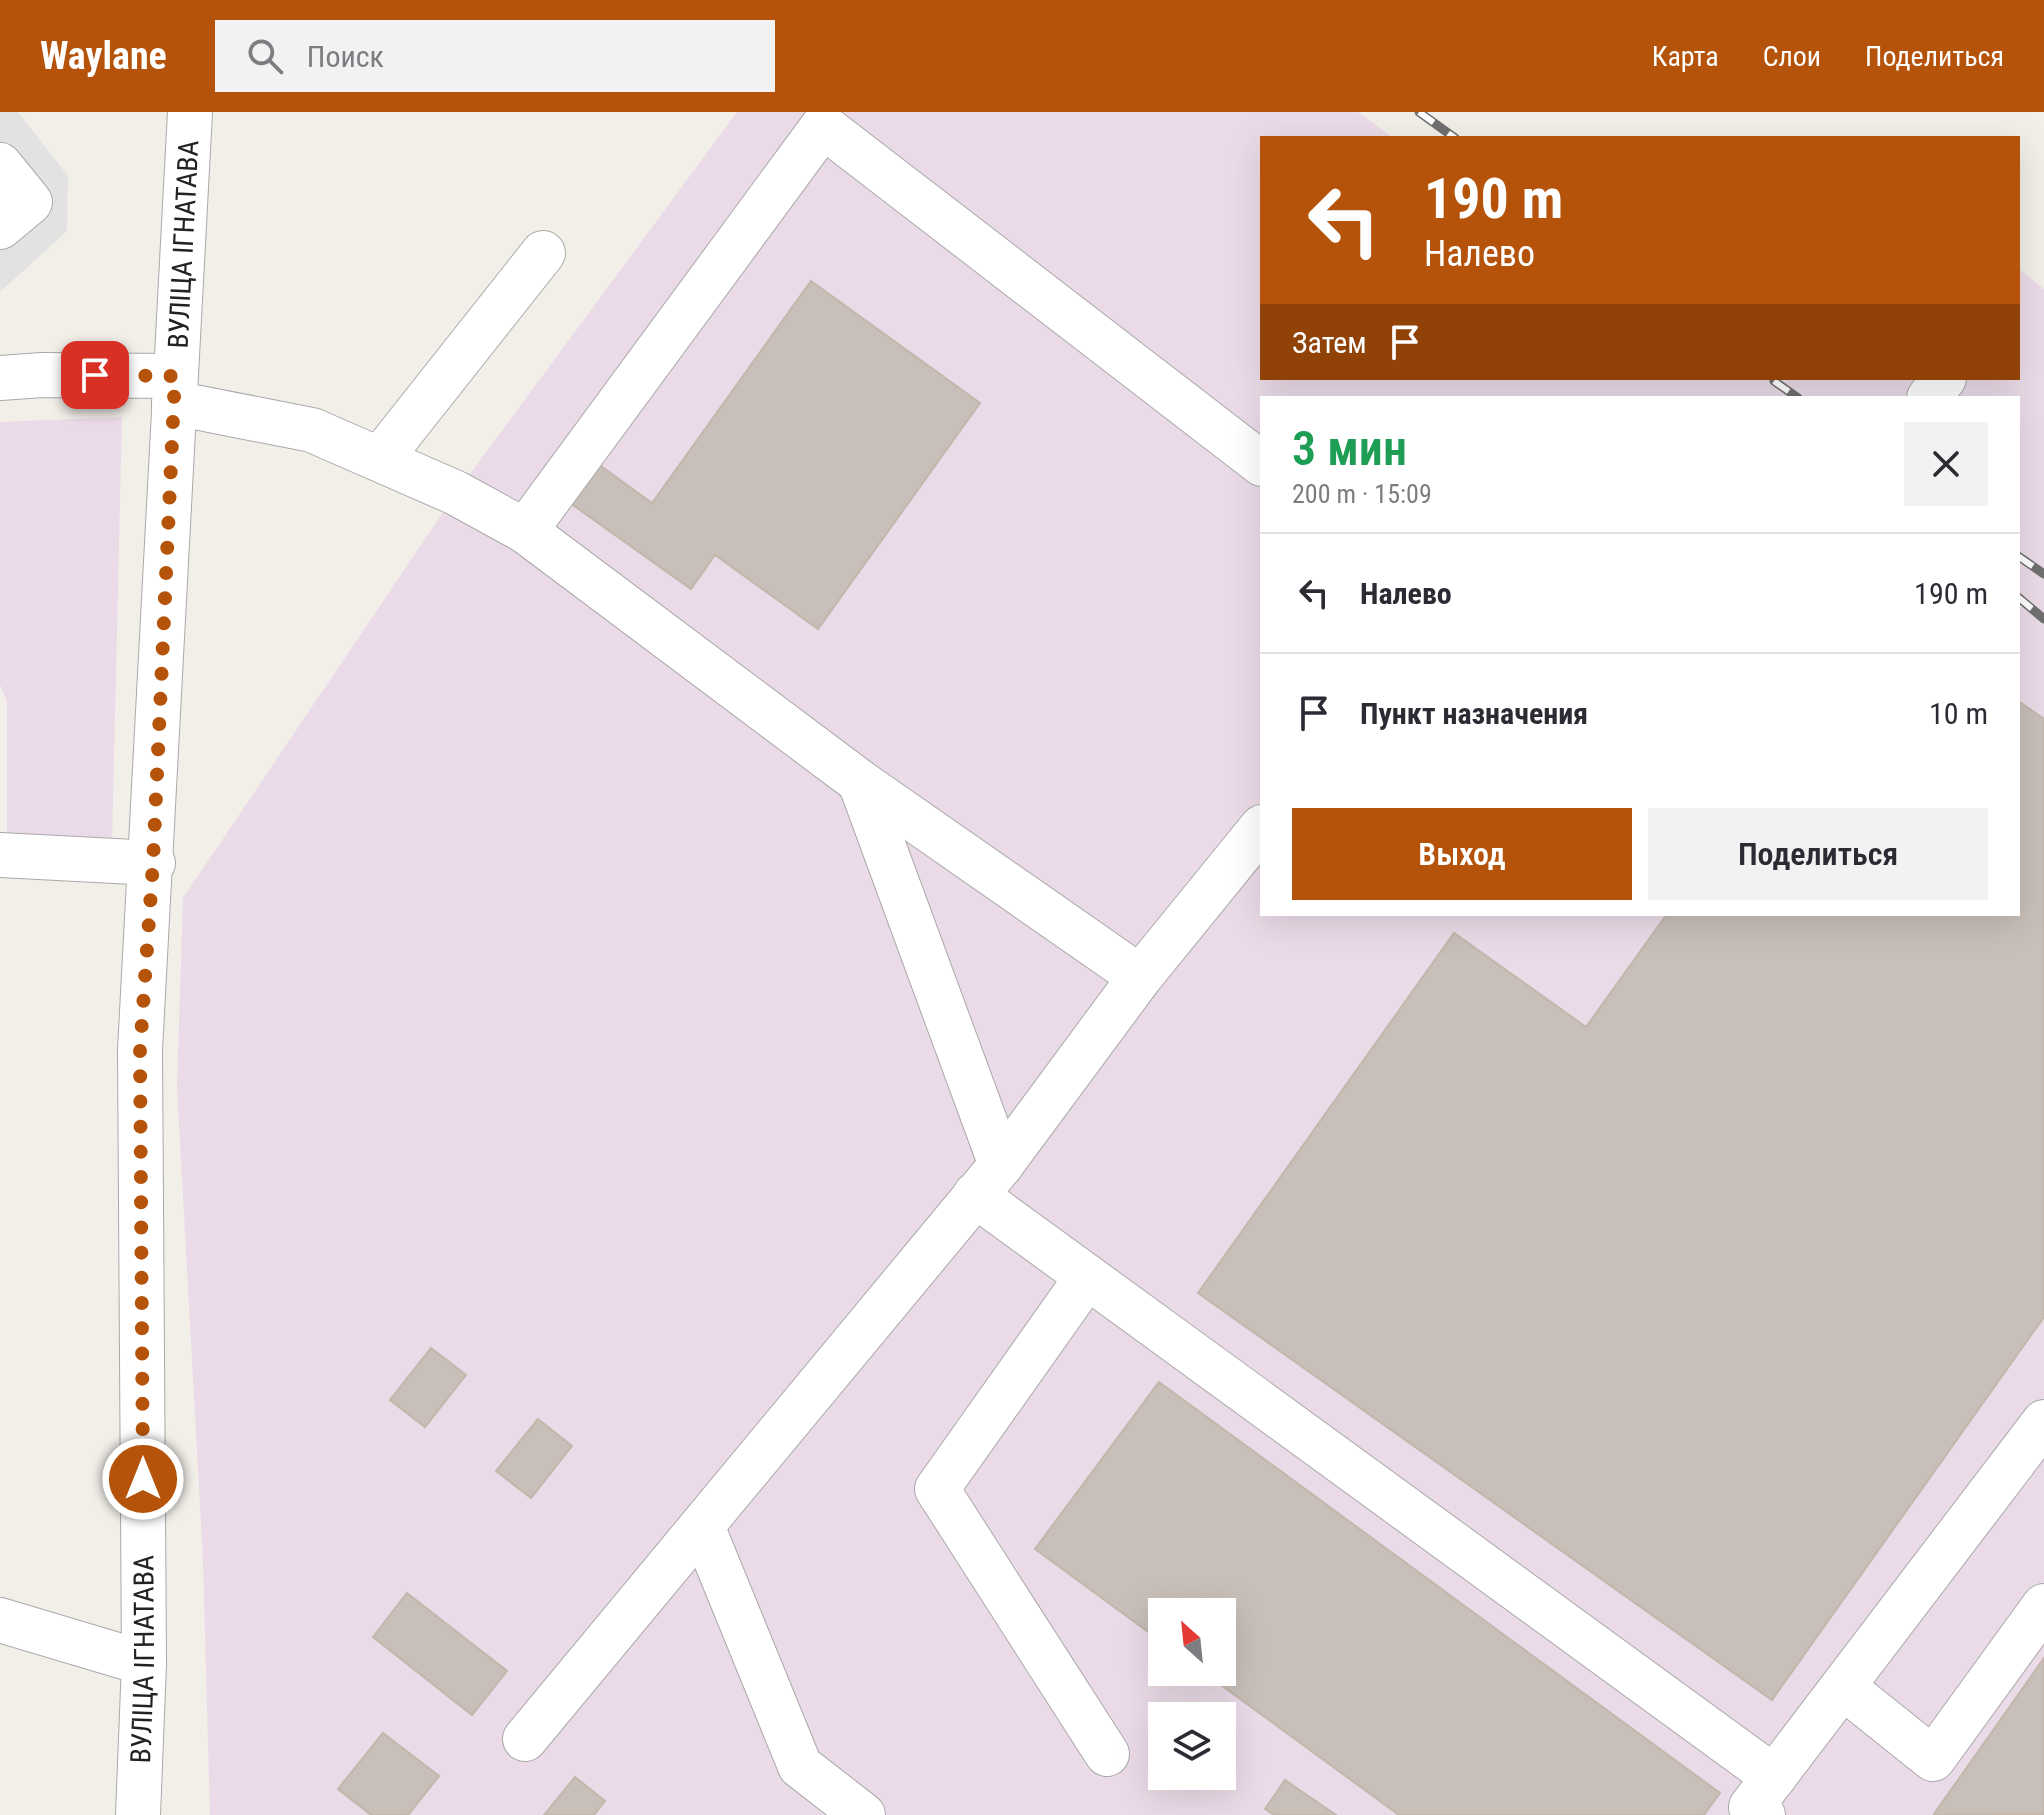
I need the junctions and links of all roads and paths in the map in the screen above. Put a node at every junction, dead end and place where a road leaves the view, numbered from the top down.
1 (190, 112) edge
2 (0, 165) edge
3 (0, 227) edge
4 (543, 253) dead end
5 (0, 378) edge
6 (174, 389) junction
7 (380, 459) junction
8 (1260, 462) edge
9 (525, 531) junction
10 (860, 782) junction
11 (1260, 829) edge
12 (0, 855) edge
13 (153, 863) junction
14 (1140, 977) junction
15 (988, 1180) junction
16 (1087, 1277) junction
17 (2044, 1422) edge
18 (702, 1526) junction
19 (2044, 1606) edge
20 (0, 1620) edge
21 (144, 1663) junction
22 (1843, 1687) junction
23 (525, 1739) dead end
24 (1107, 1754) dead end
25 (1768, 1796) edge
26 (138, 1815) edge
27 (863, 1815) edge

1 - 6 street, ВУЛІЦА ІГНАТАВА
2 - 3 street
4 - 7 street
5 - 6 street
6 - 7 street
6 - 13 street, ВУЛІЦА ІГНАТАВА
7 - 9 street
8 - 9 street
9 - 10 street
10 - 14 street
10 - 15 street
11 - 14 street
12 - 13 street
13 - 21 street, ВУЛІЦА ІГНАТАВА
14 - 15 street
15 - 16 street
15 - 18 street
16 - 24 street
16 - 25 street
17 - 22 street
18 - 23 street
18 - 27 street
19 - 22 street
20 - 21 street
21 - 26 street, ВУЛІЦА ІГНАТАВА
22 - 25 street

